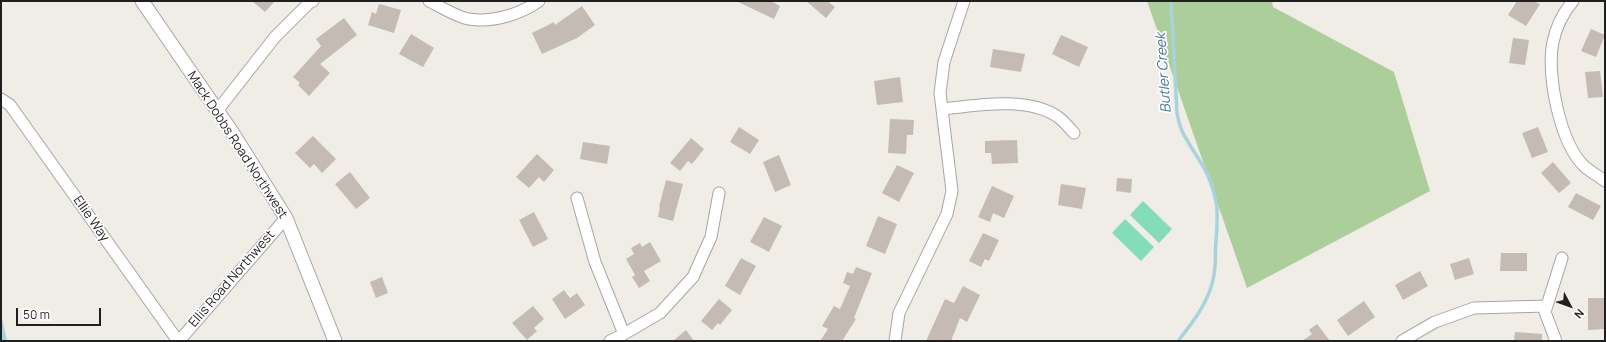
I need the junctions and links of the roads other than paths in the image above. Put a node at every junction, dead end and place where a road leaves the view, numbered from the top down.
1 (142, 1) edge
2 (313, 1) edge
3 (429, 1) edge
4 (539, 1) edge
5 (964, 1) edge
6 (1573, 1) edge
7 (1, 99) edge
8 (943, 109) junction
9 (218, 111) junction
10 (1074, 133) dead end
11 (1605, 181) edge
12 (719, 193) dead end
13 (577, 198) dead end
14 (286, 218) junction
15 (1562, 258) dead end
16 (1547, 306) junction
17 (624, 334) junction
18 (179, 341) edge
19 (335, 341) edge
20 (610, 341) edge
21 (895, 341) edge
22 (1402, 341) edge
23 (1556, 341) edge

1 - 9 street, Mack Dobbs Road Northwest
2 - 9 street
3 - 4 street
5 - 8 street
6 - 11 street
7 - 18 street, Ellie Way
8 - 10 street
8 - 21 street
9 - 14 street, Mack Dobbs Road Northwest
12 - 17 street
13 - 17 street
14 - 18 street, Ellis Road Northwest
14 - 19 street, Mack Dobbs Road Northwest
15 - 16 street
16 - 22 street
16 - 23 street
17 - 20 street

